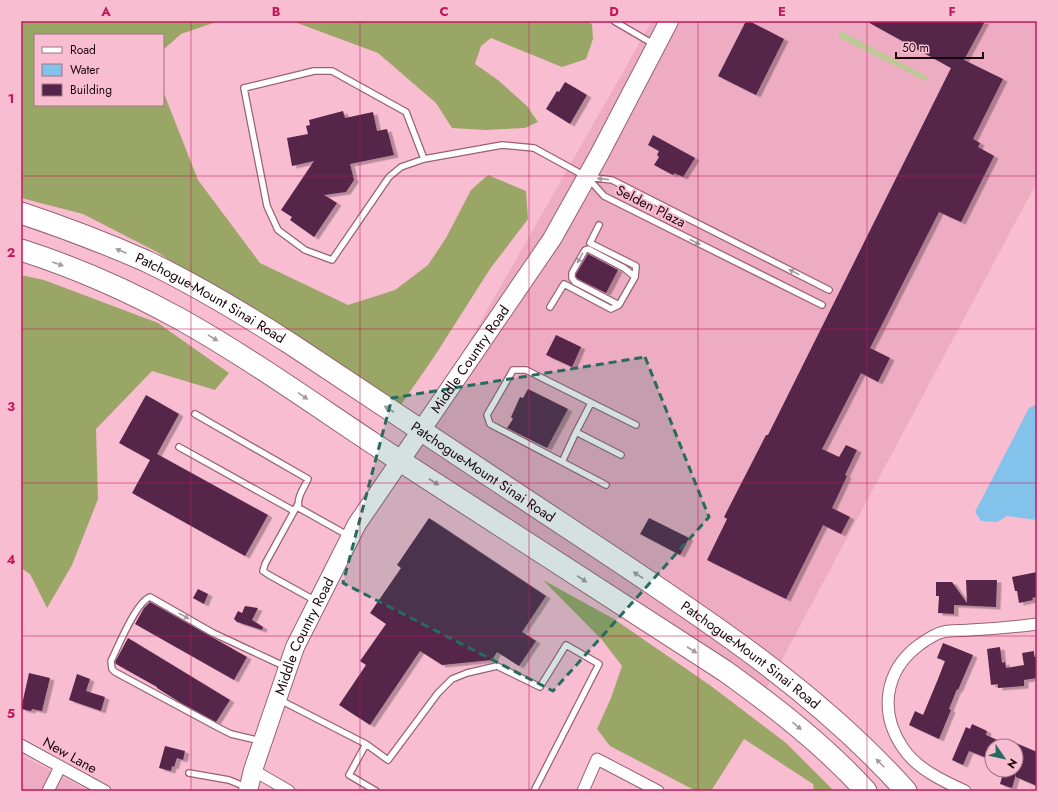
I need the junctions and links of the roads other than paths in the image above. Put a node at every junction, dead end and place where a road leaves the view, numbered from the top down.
1 (614, 21) edge
2 (669, 21) edge
3 (657, 46) junction
4 (424, 159) junction
5 (587, 177) junction
6 (21, 213) edge
7 (599, 225) dead end
8 (21, 250) edge
9 (635, 277) junction
10 (829, 290) dead end
11 (619, 305) junction
12 (822, 305) dead end
13 (550, 307) dead end
14 (591, 403) junction
15 (195, 414) dead end
16 (636, 425) dead end
17 (422, 430) junction
18 (576, 432) junction
19 (179, 447) dead end
20 (621, 455) dead end
21 (401, 461) junction
22 (562, 462) junction
23 (606, 485) dead end
24 (298, 504) junction
25 (294, 511) junction
26 (350, 537) junction
27 (318, 602) junction
28 (1037, 624) edge
29 (288, 668) junction
30 (278, 698) junction
31 (263, 742) junction
32 (366, 744) junction
33 (21, 745) edge
34 (60, 767) junction
35 (253, 770) junction
36 (189, 773) dead end
37 (251, 790) edge
38 (48, 791) edge
39 (105, 791) edge
40 (289, 791) edge
41 (376, 791) edge
42 (534, 791) edge
43 (582, 791) edge
44 (658, 791) edge
45 (866, 791) edge
46 (906, 791) edge
47 (965, 791) edge

1 - 3 lane
2 - 3 main road, Middle Country Road
3 - 5 main road, Middle Country Road
4 - 4 lane
4 - 5 lane
10 -> 5 lane, Selden Plaza
5 -> 12 lane, Selden Plaza
5 - 17 main road, Middle Country Road
17 -> 6 highway, Patchogue-Mount Sinai Road
7 - 9 lane
8 -> 21 highway, Patchogue-Mount Sinai Road
9 - 11 lane
9 -> 11 lane
11 - 13 lane
14 - 16 lane
14 - 18 lane
14 - 22 lane
15 - 24 lane
17 - 21 main road, Middle Country Road
46 -> 17 highway, Patchogue-Mount Sinai Road
18 - 20 lane
18 - 22 lane
19 - 25 lane
21 - 26 main road, Middle Country Road
21 -> 45 highway, Patchogue-Mount Sinai Road
22 - 23 lane
24 - 25 lane
24 - 26 lane
25 - 27 lane
26 - 27 main road, Middle Country Road
27 - 29 main road, Middle Country Road
28 - 47 street
29 - 30 main road, Middle Country Road
31 -> 29 lane
30 - 31 main road, Middle Country Road
30 - 32 lane
31 - 35 main road, Middle Country Road
32 - 41 lane
32 - 42 lane
33 - 34 street, New Lane
34 - 38 street
34 - 39 street, New Lane
35 - 37 main road, Middle Country Road
35 - 40 street
36 - 37 lane
43 - 44 street

